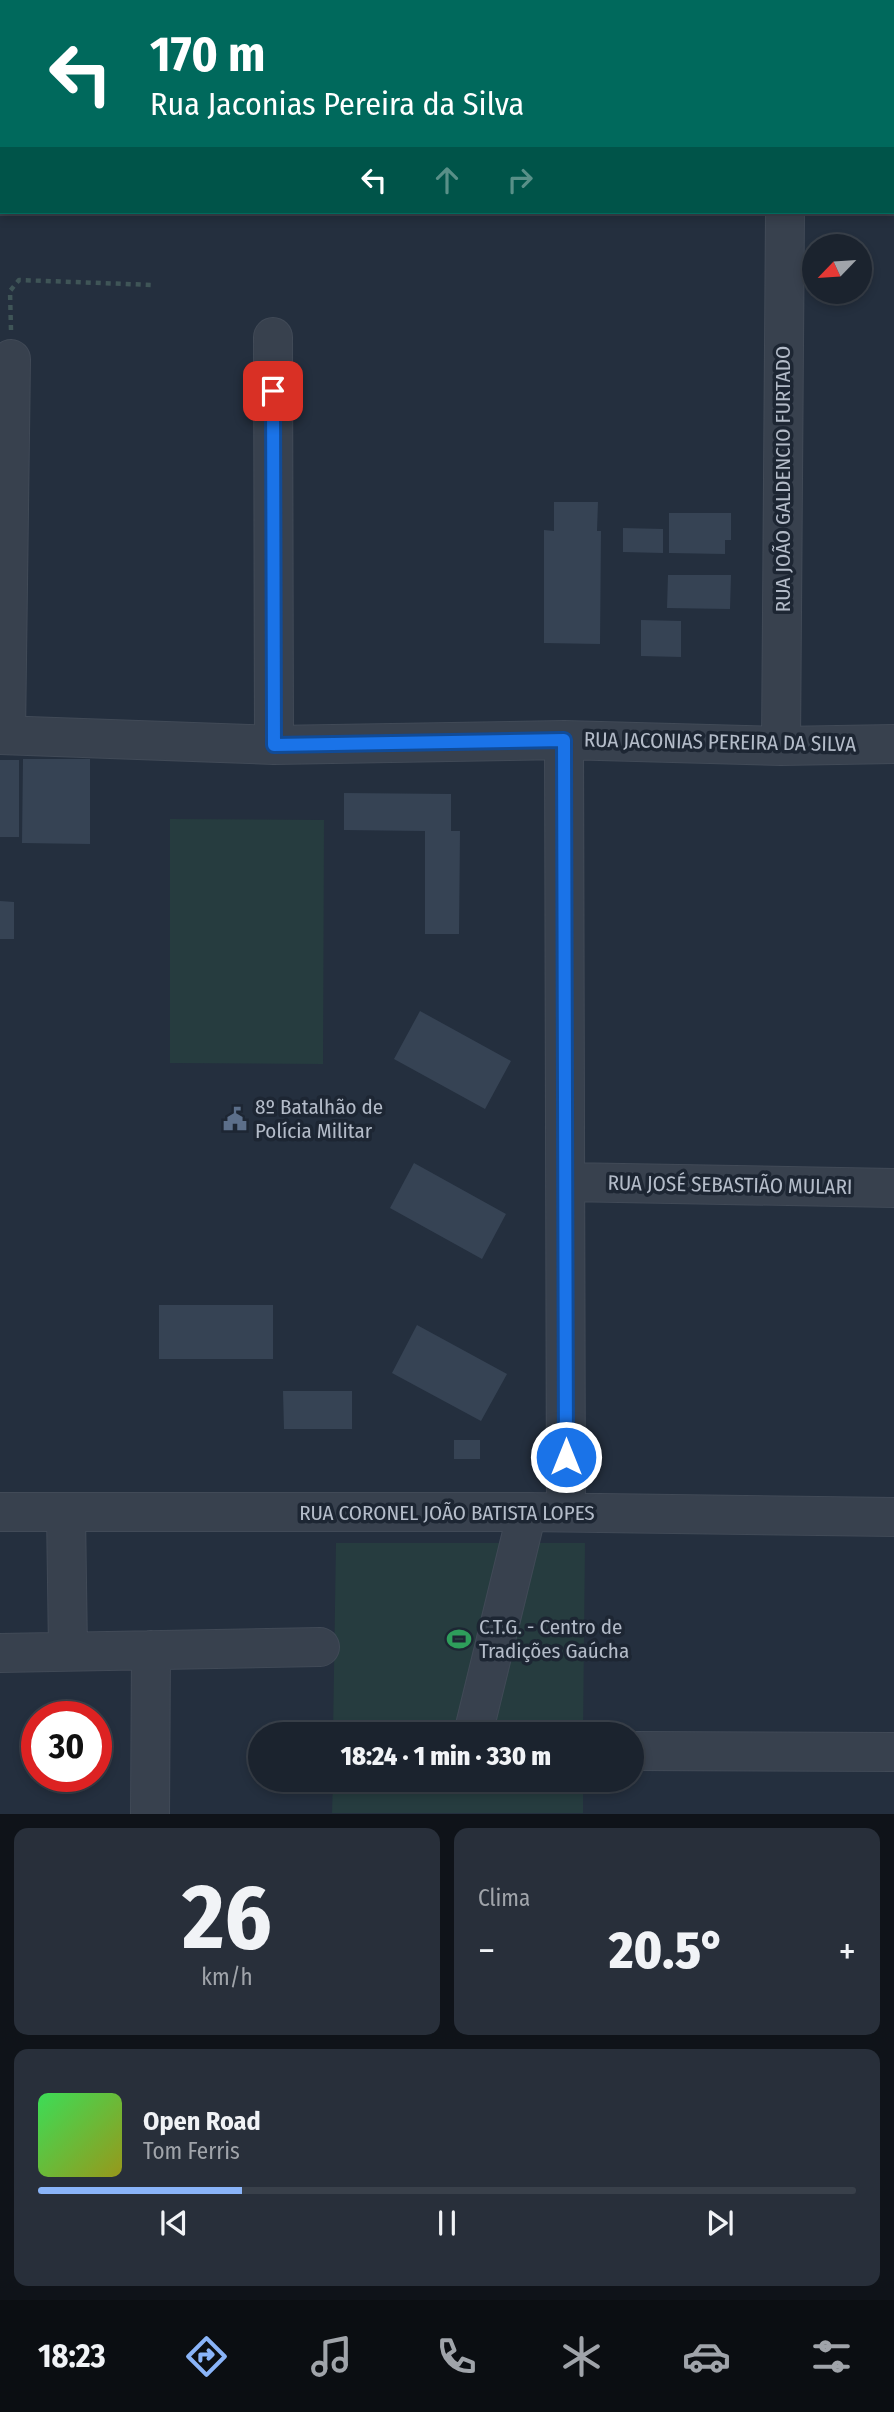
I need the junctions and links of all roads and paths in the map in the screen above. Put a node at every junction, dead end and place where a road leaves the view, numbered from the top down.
1 (785, 214) edge
2 (153, 285) dead end
3 (272, 337) dead end
4 (12, 359) joint
5 (3, 735) edge
6 (564, 740) junction
7 (894, 744) edge
8 (274, 745) junction
9 (781, 746) junction
10 (566, 1182) junction
11 (894, 1188) edge
12 (0, 1512) edge
13 (527, 1512) junction
14 (66, 1513) junction
15 (566, 1513) junction
16 (894, 1517) edge
17 (320, 1647) dead end
18 (151, 1650) junction
19 (68, 1651) junction
20 (0, 1653) edge
21 (476, 1722) edge
22 (644, 1751) edge
23 (894, 1752) edge
24 (150, 1814) edge

1 - 9 street, RUA JOÃO GALDENCIO FURTADO
2 - 4 path
3 - 8 street
4 - 5 street
5 - 8 street, RUA JACONIAS PEREIRA DA SILVA
6 - 8 street, RUA JACONIAS PEREIRA DA SILVA
6 - 9 street, RUA JACONIAS PEREIRA DA SILVA
6 - 10 street
7 - 9 street, RUA JACONIAS PEREIRA DA SILVA
10 - 11 street, RUA JOSÉ SEBASTIÃO MULARI
10 - 15 street
12 - 14 street, RUA CORONEL JOÃO BATISTA LOPES
13 - 14 street, RUA CORONEL JOÃO BATISTA LOPES
13 - 15 street, RUA CORONEL JOÃO BATISTA LOPES
13 - 21 street
14 - 19 street
15 - 16 street, RUA CORONEL JOÃO BATISTA LOPES
17 - 18 street
18 - 19 street
18 - 24 street
19 - 20 street
22 - 23 street

